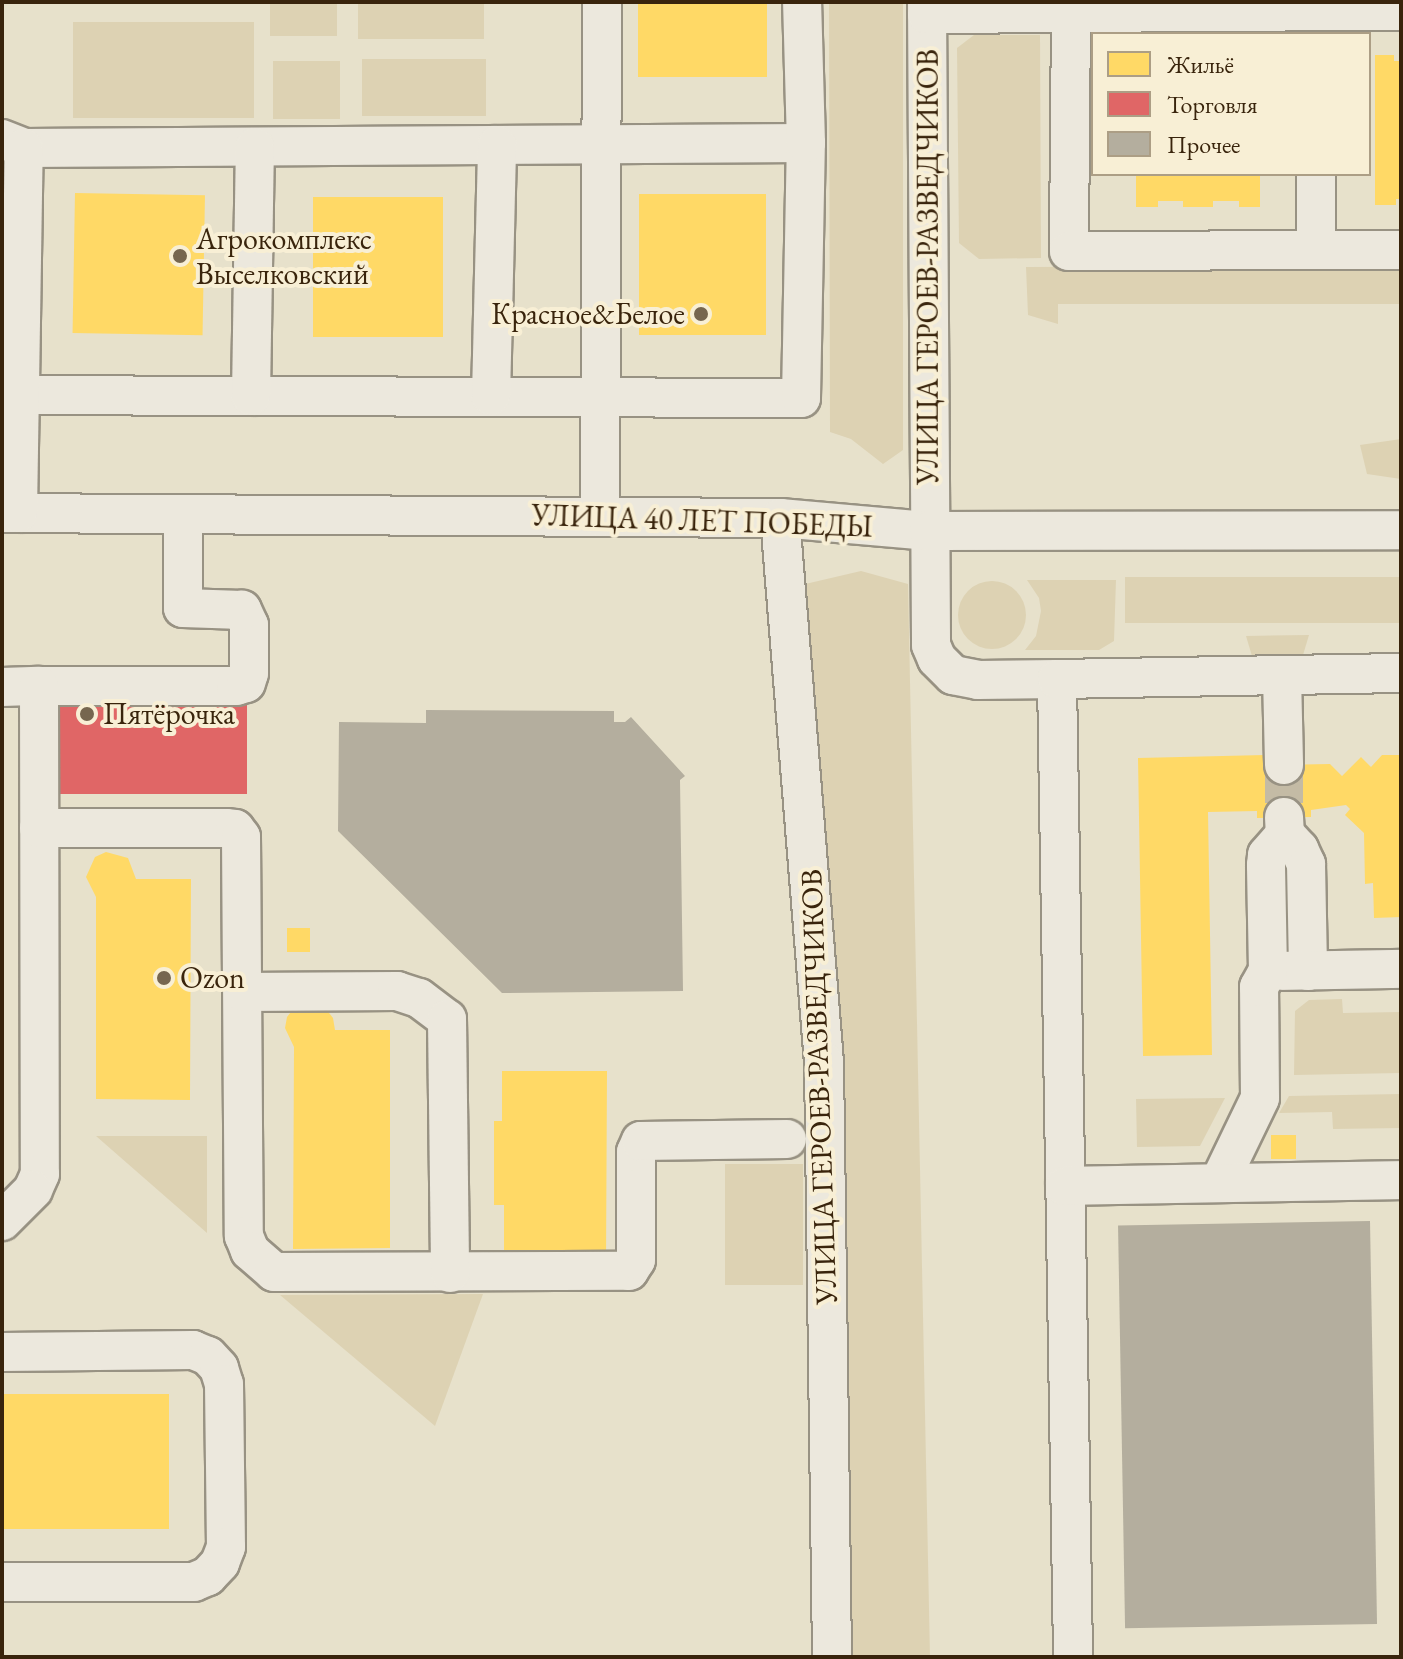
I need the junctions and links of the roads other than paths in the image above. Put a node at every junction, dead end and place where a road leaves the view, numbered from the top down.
1 (602, 2) edge
2 (802, 2) edge
3 (927, 8) edge
4 (1086, 9) edge
5 (1401, 11) edge
6 (1317, 23) edge
7 (806, 143) junction
8 (13, 144) edge
9 (600, 144) junction
10 (497, 145) junction
11 (255, 147) junction
12 (1316, 176) edge
13 (1316, 250) junction
14 (1401, 250) edge
15 (10, 395) edge
16 (251, 396) junction
17 (491, 396) junction
18 (598, 397) junction
19 (10, 513) edge
20 (183, 514) junction
21 (600, 517) junction
22 (780, 518) junction
23 (1401, 530) edge
24 (929, 531) junction
25 (1401, 673) edge
26 (1282, 675) junction
27 (1057, 679) junction
28 (20, 686) edge
29 (1284, 765) tunnel mouth
30 (39, 828) junction
31 (1401, 969) edge
32 (1268, 971) junction
33 (1308, 971) junction
34 (243, 992) junction
35 (787, 1139) dead end
36 (1401, 1180) edge
37 (1219, 1183) junction
38 (1065, 1186) junction
39 (2, 1221) edge
40 (450, 1273) junction
41 (2, 1352) edge
42 (2, 1582) edge
43 (832, 1657) edge
44 (1073, 1657) edge

1 - 9 street
2 - 7 street
3 - 4 street
3 - 24 street, УЛИЦА ГЕРОЕВ-РАЗВЕДЧИКОВ
4 - 6 street
4 - 13 street
5 - 6 street
7 - 9 street
7 - 18 street
8 - 11 street
8 - 15 street
9 - 10 street
9 - 18 street
10 - 11 street
10 - 17 street
11 - 16 street
12 - 13 street
13 - 14 street
15 - 16 street
15 - 19 street
16 - 17 street
17 - 18 street
18 - 21 street
19 - 20 street, УЛИЦА 40 ЛЕТ ПОБЕДЫ
20 - 21 street, УЛИЦА 40 ЛЕТ ПОБЕДЫ
20 - 28 street
21 - 22 street, УЛИЦА 40 ЛЕТ ПОБЕДЫ
22 - 24 street, УЛИЦА 40 ЛЕТ ПОБЕДЫ
22 - 43 street, УЛИЦА ГЕРОЕВ-РАЗВЕДЧИКОВ
23 - 24 street, УЛИЦА 40 ЛЕТ ПОБЕДЫ
24 - 27 street, УЛИЦА ГЕРОЕВ-РАЗВЕДЧИКОВ
25 - 26 street, УЛИЦА ГЕРОЕВ-РАЗВЕДЧИКОВ
26 - 27 street, УЛИЦА ГЕРОЕВ-РАЗВЕДЧИКОВ
26 - 29 street
27 - 38 street
28 - 30 street
30 - 34 street
30 - 39 street
31 - 33 street
32 - 33 street
32 - 33 street
32 - 37 street
34 - 40 street
34 - 40 street
35 - 40 street
36 - 37 street
37 - 38 street
38 - 44 street
41 - 42 street

